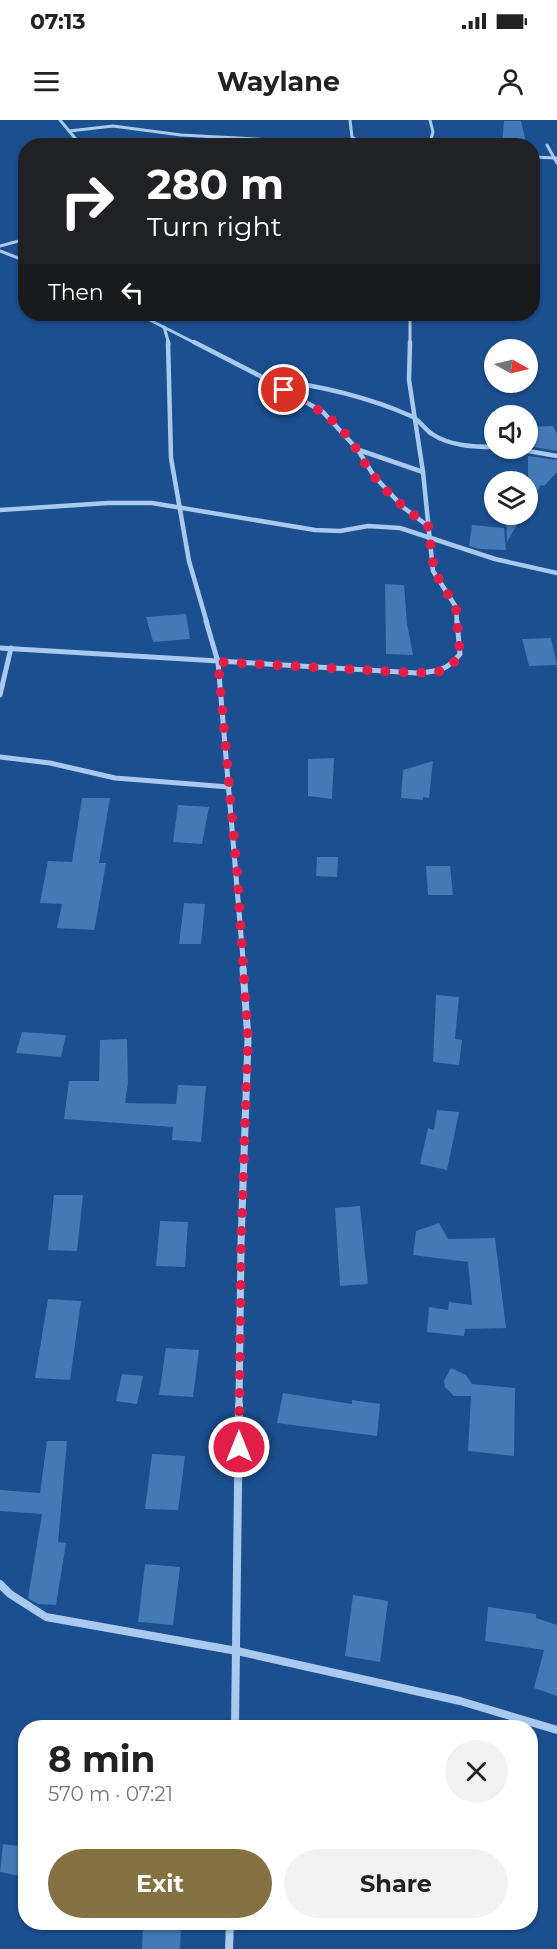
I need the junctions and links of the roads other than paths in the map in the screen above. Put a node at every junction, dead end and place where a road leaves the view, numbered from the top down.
1 (60, 120) edge
2 (350, 120) edge
3 (430, 120) edge
4 (69, 131) junction
5 (75, 138) edge
6 (236, 138) edge
7 (353, 138) edge
8 (431, 138) edge
9 (547, 145) dead end
10 (540, 157) edge
11 (555, 158) edge
12 (557, 163) edge
13 (18, 242) edge
14 (0, 248) edge
15 (18, 257) edge
16 (152, 321) edge
17 (410, 321) edge
18 (164, 327) junction
19 (264, 378) junction
20 (415, 417) junction
21 (484, 447) edge
22 (358, 450) junction
23 (538, 453) edge
24 (557, 456) edge
25 (423, 472) junction
26 (178, 507) junction
27 (0, 510) edge
28 (428, 526) junction
29 (429, 536) junction
30 (557, 573) edge
31 (0, 648) edge
32 (11, 648) junction
33 (218, 662) junction
34 (0, 695) edge
35 (0, 757) edge
36 (229, 787) junction
37 (0, 1584) edge
38 (237, 1651) junction
39 (235, 1720) edge
40 (524, 1720) edge
41 (538, 1724) edge
42 (557, 1730) edge
43 (230, 1930) edge
44 (229, 1949) edge

1 - 4 street
2 - 7 street
3 - 8 street
4 - 5 street
4 - 6 street
9 - 11 street
10 - 11 street
11 - 12 street
13 - 14 street
14 - 15 street
16 - 18 street
17 - 20 street
18 - 19 street
18 - 26 street
19 - 20 street
19 - 22 street
20 - 21 street
20 - 25 street
22 - 25 street
22 - 28 street
23 - 24 street
25 - 28 street
26 - 27 street
26 - 29 street
26 - 33 street
28 - 29 street
29 - 30 street
29 - 33 street
31 - 32 street
32 - 33 street
32 - 34 street
33 - 36 street
35 - 36 street
36 - 38 street
37 - 38 street
38 - 39 street
38 - 40 street
41 - 42 street
43 - 44 street

